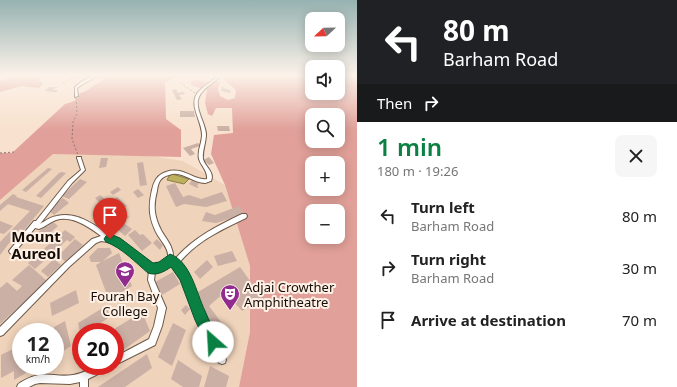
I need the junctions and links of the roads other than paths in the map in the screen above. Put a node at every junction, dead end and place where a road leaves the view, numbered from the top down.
1 (200, 93) edge
2 (79, 158) road end
3 (244, 216) dead end
4 (37, 222) junction
5 (110, 239) junction
6 (12, 252) dead end
7 (172, 261) junction
8 (152, 269) junction
9 (0, 332) edge
10 (124, 356) edge
11 (222, 360) dead end
12 (84, 376) joint
13 (22, 387) edge
14 (84, 387) edge

1 - 7 street
2 - 4 street
3 - 7 street
4 - 5 street
4 - 6 street
5 - 8 street
5 - 9 street
7 - 8 street
7 - 11 street
8 - 10 street
12 - 13 street
12 - 14 street

